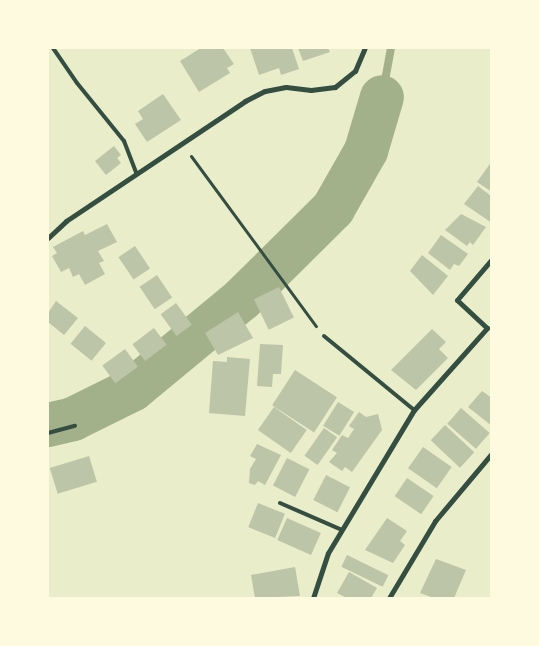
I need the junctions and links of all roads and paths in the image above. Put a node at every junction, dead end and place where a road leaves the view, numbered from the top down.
1 (54, 48) edge
2 (366, 48) edge
3 (183, 145) junction
4 (136, 173) junction
5 (48, 238) edge
6 (492, 259) edge
7 (489, 328) edge
8 (324, 336) joint
9 (414, 410) junction
10 (75, 426) dead end
11 (48, 433) edge
12 (492, 453) edge
13 (280, 503) dead end
14 (342, 530) junction
15 (313, 598) edge
16 (389, 598) edge

1 - 4 lane
2 - 3 street
3 - 4 street
3 - 8 path
4 - 5 street
6 - 7 street
7 - 9 street
8 - 9 lane
9 - 14 street
10 - 11 lane
12 - 16 street
13 - 14 lane
14 - 15 street

